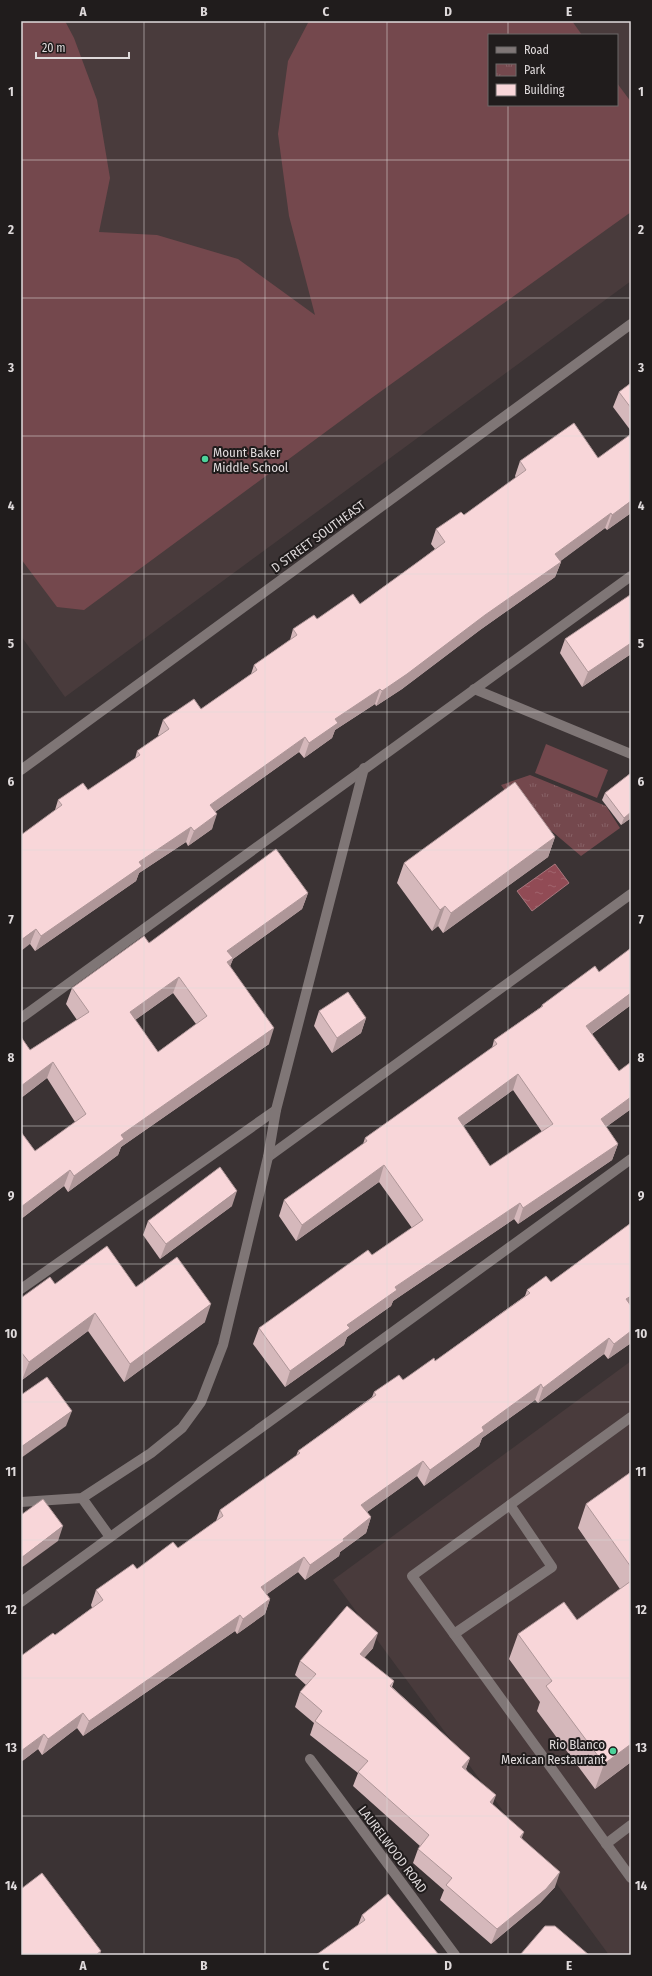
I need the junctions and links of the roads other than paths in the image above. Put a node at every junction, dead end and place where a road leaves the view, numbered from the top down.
1 (631, 324) edge
2 (631, 576) edge
3 (474, 689) junction
4 (631, 754) edge
5 (364, 768) junction
6 (21, 770) edge
7 (631, 894) edge
8 (21, 1018) edge
9 (276, 1110) junction
10 (268, 1157) junction
11 (631, 1159) edge
12 (21, 1289) edge
13 (631, 1417) edge
14 (82, 1498) junction
15 (21, 1502) edge
16 (510, 1505) junction
17 (110, 1537) junction
18 (21, 1602) edge
19 (454, 1634) junction
20 (310, 1759) dead end
21 (631, 1825) edge
22 (606, 1844) junction
23 (631, 1878) edge
24 (455, 1955) edge

1 - 6 street, D STREET SOUTHEAST
2 - 3 street
3 - 4 street
3 - 5 street
5 - 8 street
5 - 9 street
7 - 10 street
9 - 10 street
9 - 12 street
10 - 14 street
11 - 17 street
13 - 16 street
14 - 15 street
14 - 17 street
16 - 19 street
16 - 19 street
17 - 18 street
19 - 22 street
20 - 24 street, LAURELWOOD ROAD
21 - 22 street
22 - 23 street

